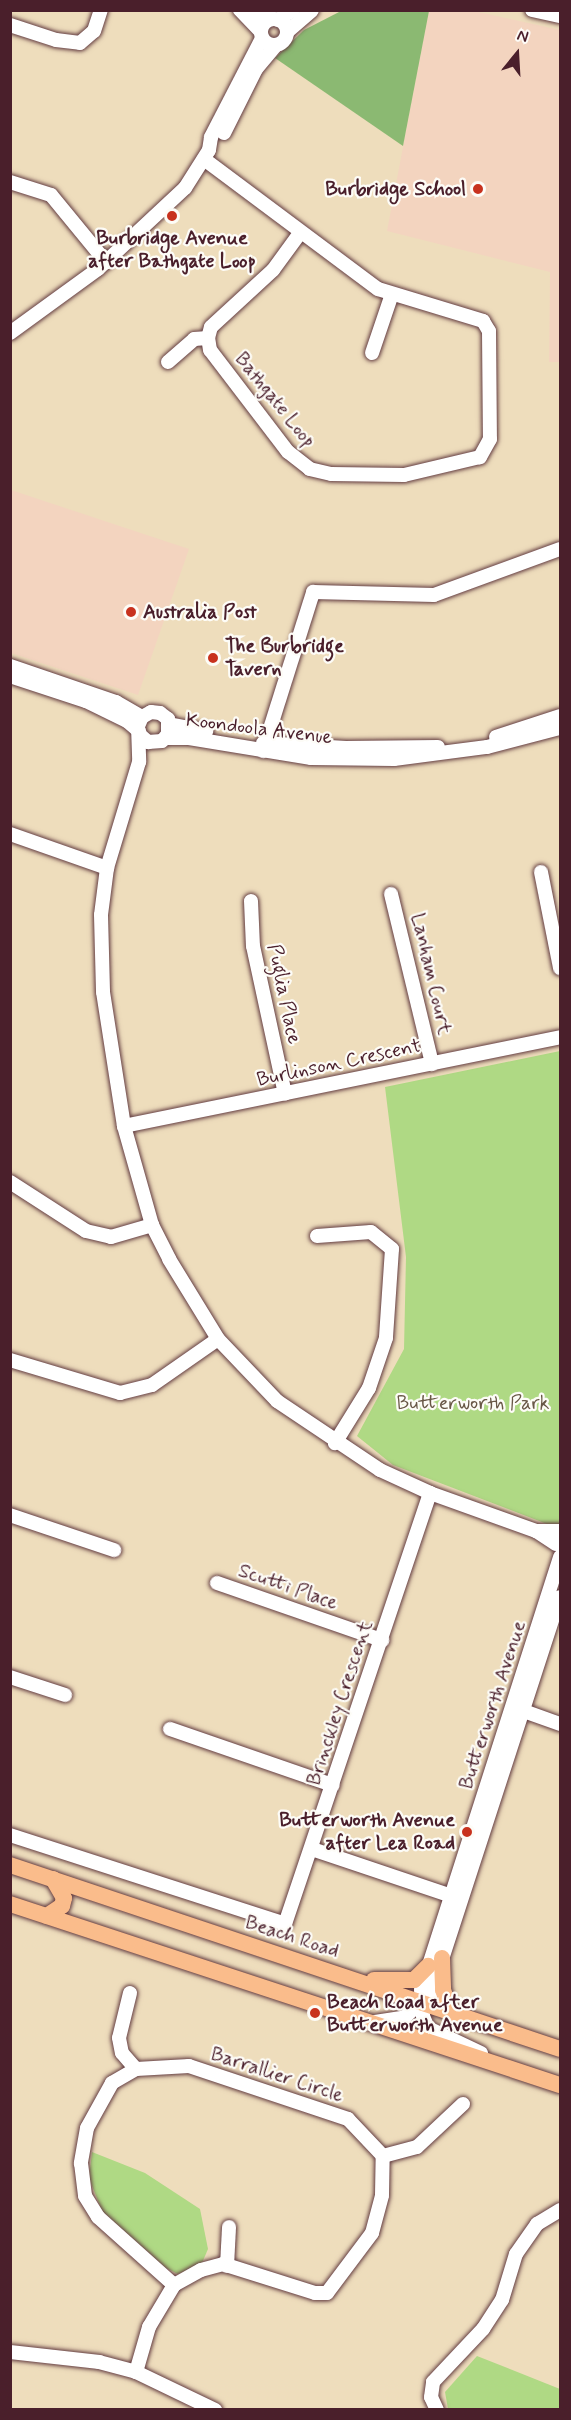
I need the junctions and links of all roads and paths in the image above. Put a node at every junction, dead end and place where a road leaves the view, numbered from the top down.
1 (101, 10) edge
2 (240, 10) edge
3 (254, 10) edge
4 (292, 10) edge
5 (312, 10) edge
6 (532, 10) edge
7 (561, 16) edge
8 (275, 20) junction
9 (10, 25) edge
10 (287, 32) junction
11 (261, 35) junction
12 (276, 45) junction
13 (206, 155) junction
14 (10, 182) edge
15 (300, 233) junction
16 (106, 262) junction
17 (392, 294) junction
18 (10, 333) edge
19 (208, 338) junction
20 (372, 353) dead end
21 (168, 362) dead end
22 (561, 549) edge
23 (10, 666) edge
24 (10, 676) edge
25 (561, 716) edge
26 (142, 717) junction
27 (561, 728) edge
28 (168, 731) junction
29 (139, 733) junction
30 (152, 743) junction
31 (264, 747) junction
32 (138, 762) junction
33 (10, 834) edge
34 (107, 868) junction
35 (541, 872) dead end
36 (392, 894) dead end
37 (251, 901) dead end
38 (561, 968) edge
39 (561, 1037) edge
40 (432, 1064) junction
41 (285, 1094) junction
42 (124, 1126) junction
43 (10, 1182) edge
44 (152, 1225) junction
45 (317, 1236) dead end
46 (219, 1339) junction
47 (10, 1360) edge
48 (335, 1443) junction
49 (430, 1493) junction
50 (10, 1515) edge
51 (559, 1543) edge
52 (114, 1550) dead end
53 (216, 1583) dead end
54 (561, 1597) edge
55 (382, 1640) junction
56 (10, 1677) edge
57 (65, 1695) dead end
58 (519, 1709) junction
59 (561, 1724) edge
60 (170, 1729) dead end
61 (333, 1785) junction
62 (10, 1835) edge
63 (312, 1849) junction
64 (10, 1865) edge
65 (53, 1879) junction
66 (456, 1897) junction
67 (10, 1904) edge
68 (47, 1916) junction
69 (435, 1962) junction
70 (346, 1977) junction
71 (130, 1993) dead end
72 (423, 2003) junction
73 (452, 2013) junction
74 (370, 2022) junction
75 (561, 2049) edge
76 (495, 2063) junction
77 (136, 2069) junction
78 (561, 2085) edge
79 (463, 2104) dead end
80 (383, 2156) junction
81 (561, 2210) edge
82 (229, 2227) dead end
83 (227, 2266) junction
84 (174, 2284) junction
85 (10, 2352) edge
86 (136, 2372) junction
87 (215, 2409) edge
88 (437, 2409) edge

1 - 9 street
2 - 11 street
3 - 8 street
4 - 8 street
5 - 10 street
6 - 7 street
8 - 10 street
8 - 11 street
10 - 12 street
11 - 12 street
11 - 13 street
12 - 13 street
13 - 15 street, Bathgate Loop
13 - 16 street
14 - 16 street
15 - 17 street, Bathgate Loop
15 - 19 street
16 - 18 street
17 - 19 street, Bathgate Loop
17 - 20 street
19 - 21 street
22 - 31 street
23 - 26 street
24 - 29 street
25 - 31 street, Koondoola Avenue
26 - 28 street
26 - 29 street
27 - 31 street, Koondoola Avenue
28 - 30 street
28 - 31 street, Koondoola Avenue
29 - 30 street
29 - 32 street
30 - 32 street
32 - 34 street
33 - 34 street
34 - 42 street
35 - 38 street
36 - 40 street, Lanham Court
37 - 41 street, Puglia Place
39 - 40 street, Burlinson Crescent
40 - 41 street, Burlinson Crescent
41 - 42 street, Burlinson Crescent
42 - 44 street
43 - 44 street
44 - 46 street
45 - 48 street
46 - 47 street
46 - 48 street
48 - 49 street
49 - 51 street
49 - 55 street, Brinckley Crescent
50 - 52 street
51 - 58 street, Butterworth Avenue
53 - 55 street, Scutti Place
54 - 58 street, Butterworth Avenue
55 - 61 street, Brinckley Crescent
56 - 57 street
58 - 59 street
58 - 66 street, Butterworth Avenue
60 - 61 street
61 - 63 street, Brinckley Crescent
62 - 63 street, Brinckley Crescent
63 - 66 street
64 - 65 main road, Beach Road
65 - 68 main road
65 - 70 main road, Beach Road
66 - 69 street, Butterworth Avenue
67 - 68 main road
68 - 74 main road
69 - 70 main road
69 - 72 street, Butterworth Avenue
69 - 73 main road
70 - 72 main road, Beach Road
71 - 77 street
72 - 73 main road, Beach Road
72 - 74 street
72 - 76 street, Butterworth Avenue
73 - 75 main road, Beach Road
74 - 76 main road
76 - 78 main road
77 - 80 street, Barrallier Circle
77 - 84 street, Barrallier Circle
79 - 80 street
80 - 83 street
81 - 88 street
82 - 83 street
83 - 84 street
84 - 86 street
85 - 86 street
86 - 87 street

